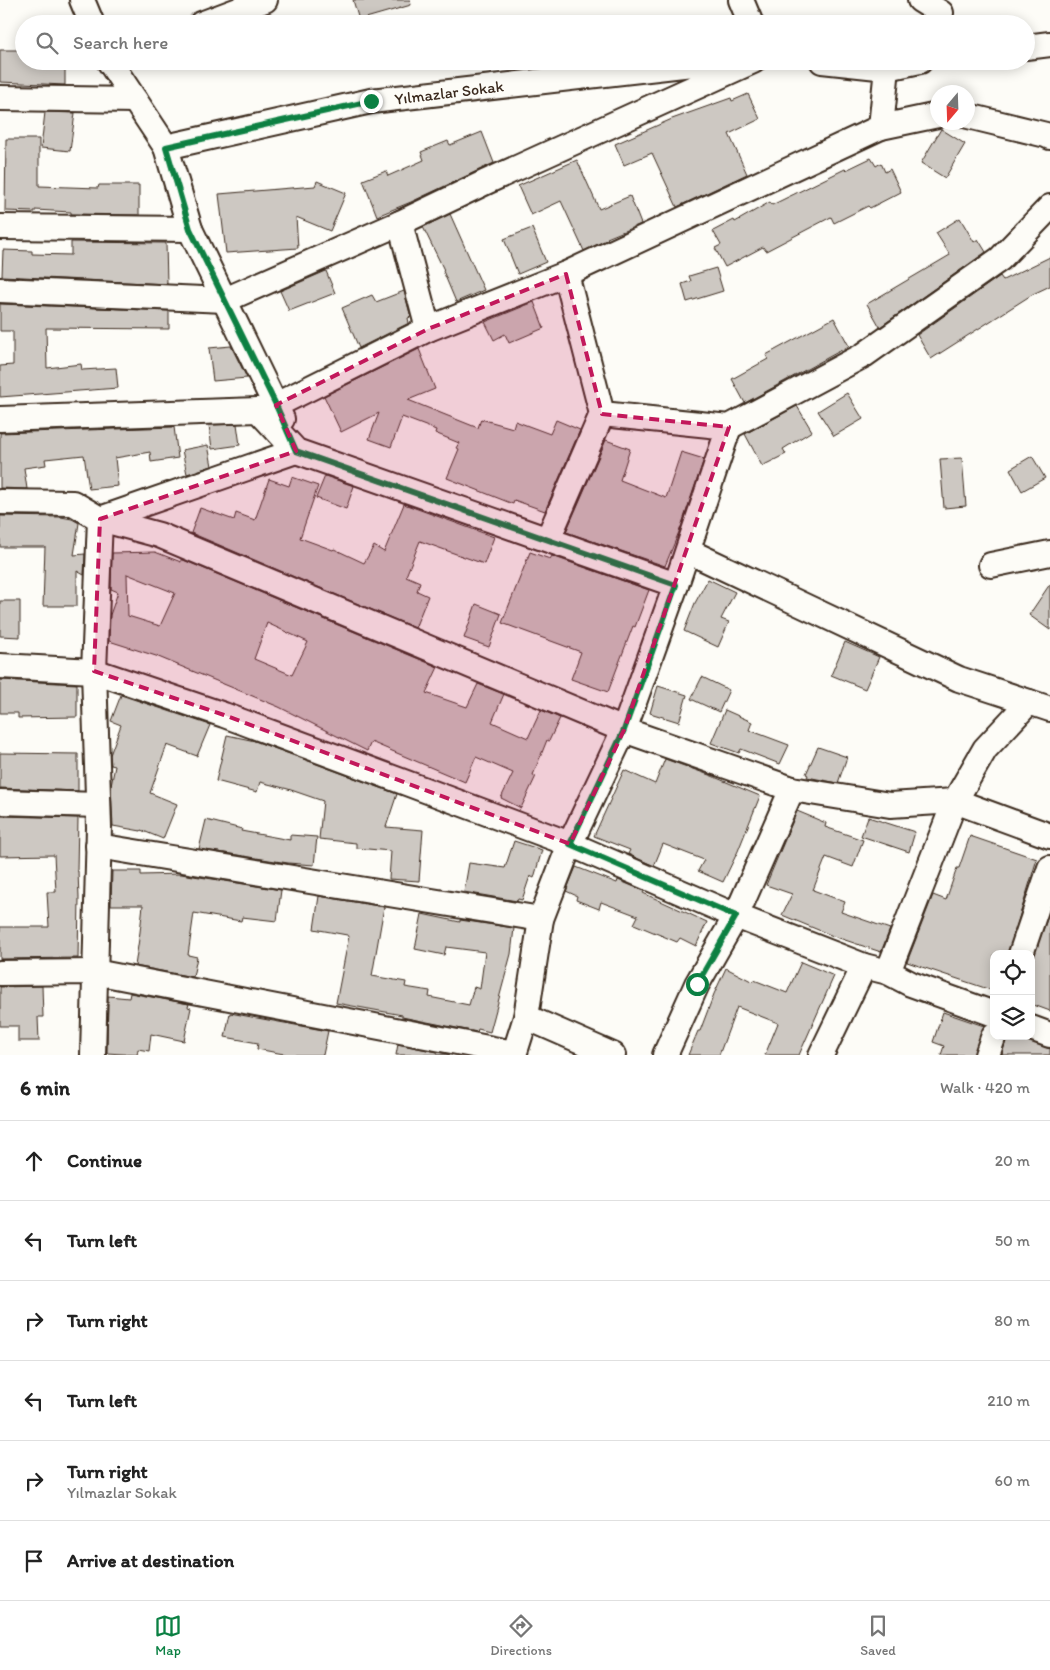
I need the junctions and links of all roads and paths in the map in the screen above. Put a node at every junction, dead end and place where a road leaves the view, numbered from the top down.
1 (82, 0) edge
2 (265, 0) edge
3 (741, 0) edge
4 (920, 0) edge
5 (942, 12) edge
6 (88, 15) edge
7 (225, 15) edge
8 (748, 15) edge
9 (1050, 44) edge
10 (1035, 46) edge
11 (115, 70) edge
12 (640, 70) edge
13 (733, 70) edge
14 (886, 70) edge
15 (0, 98) edge
16 (135, 100) junction
17 (930, 118) edge
18 (975, 118) edge
19 (881, 127) junction
20 (1050, 137) edge
21 (166, 147) junction
22 (1050, 207) edge
23 (400, 223) junction
24 (0, 226) edge
25 (190, 229) junction
26 (566, 274) junction
27 (0, 290) edge
28 (225, 300) junction
29 (428, 329) junction
30 (276, 405) junction
31 (602, 414) junction
32 (0, 419) edge
33 (729, 427) junction
34 (296, 451) junction
35 (0, 502) edge
36 (100, 519) junction
37 (548, 539) junction
38 (688, 551) junction
39 (1050, 553) edge
40 (991, 565) dead end
41 (676, 585) junction
42 (0, 666) edge
43 (94, 672) junction
44 (1039, 705) edge
45 (624, 730) junction
46 (792, 789) junction
47 (955, 801) junction
48 (0, 802) edge
49 (98, 805) junction
50 (1050, 836) edge
51 (570, 844) junction
52 (98, 846) junction
53 (1050, 868) edge
54 (736, 916) junction
55 (541, 919) junction
56 (1022, 950) edge
57 (864, 966) junction
58 (95, 972) junction
59 (888, 972) junction
60 (0, 973) edge
61 (990, 1013) edge
62 (526, 1017) junction
63 (1035, 1029) edge
64 (1050, 1034) edge
65 (992, 1040) edge
66 (514, 1054) edge
67 (93, 1055) edge
68 (613, 1055) edge
69 (665, 1055) edge
70 (821, 1055) edge
71 (987, 1055) edge

1 - 6 street
2 - 7 street
3 - 8 street
4 - 5 street
9 - 10 street
11 - 16 street
12 - 21 street, Yılmazlar Sokak
13 - 23 street
14 - 19 street
15 - 16 street
16 - 21 street
17 - 19 street
18 - 20 street
19 - 26 street
21 - 25 street
22 - 33 street
23 - 28 street
23 - 29 street
24 - 25 street
25 - 28 street
26 - 29 street
26 - 31 street
27 - 28 street
28 - 30 street
29 - 30 street
30 - 34 street
31 - 33 street
31 - 37 street
32 - 34 street
33 - 38 street
34 - 36 street
34 - 37 street
35 - 36 street
36 - 43 street
36 - 45 street
37 - 41 street
38 - 41 street
38 - 44 street
39 - 40 street
41 - 45 street
42 - 43 street
43 - 49 street
43 - 51 street
44 - 47 street
45 - 46 street
45 - 51 street
46 - 47 street
46 - 54 street
47 - 50 street
47 - 59 street
48 - 49 street
49 - 52 street
51 - 54 street
51 - 55 street
52 - 55 street
52 - 58 street
53 - 56 street
54 - 57 street
54 - 69 street
55 - 62 street
57 - 59 street
57 - 70 street
58 - 60 street
58 - 66 street
58 - 67 street
59 - 61 street
62 - 66 street
62 - 68 street
63 - 64 street
65 - 71 street

